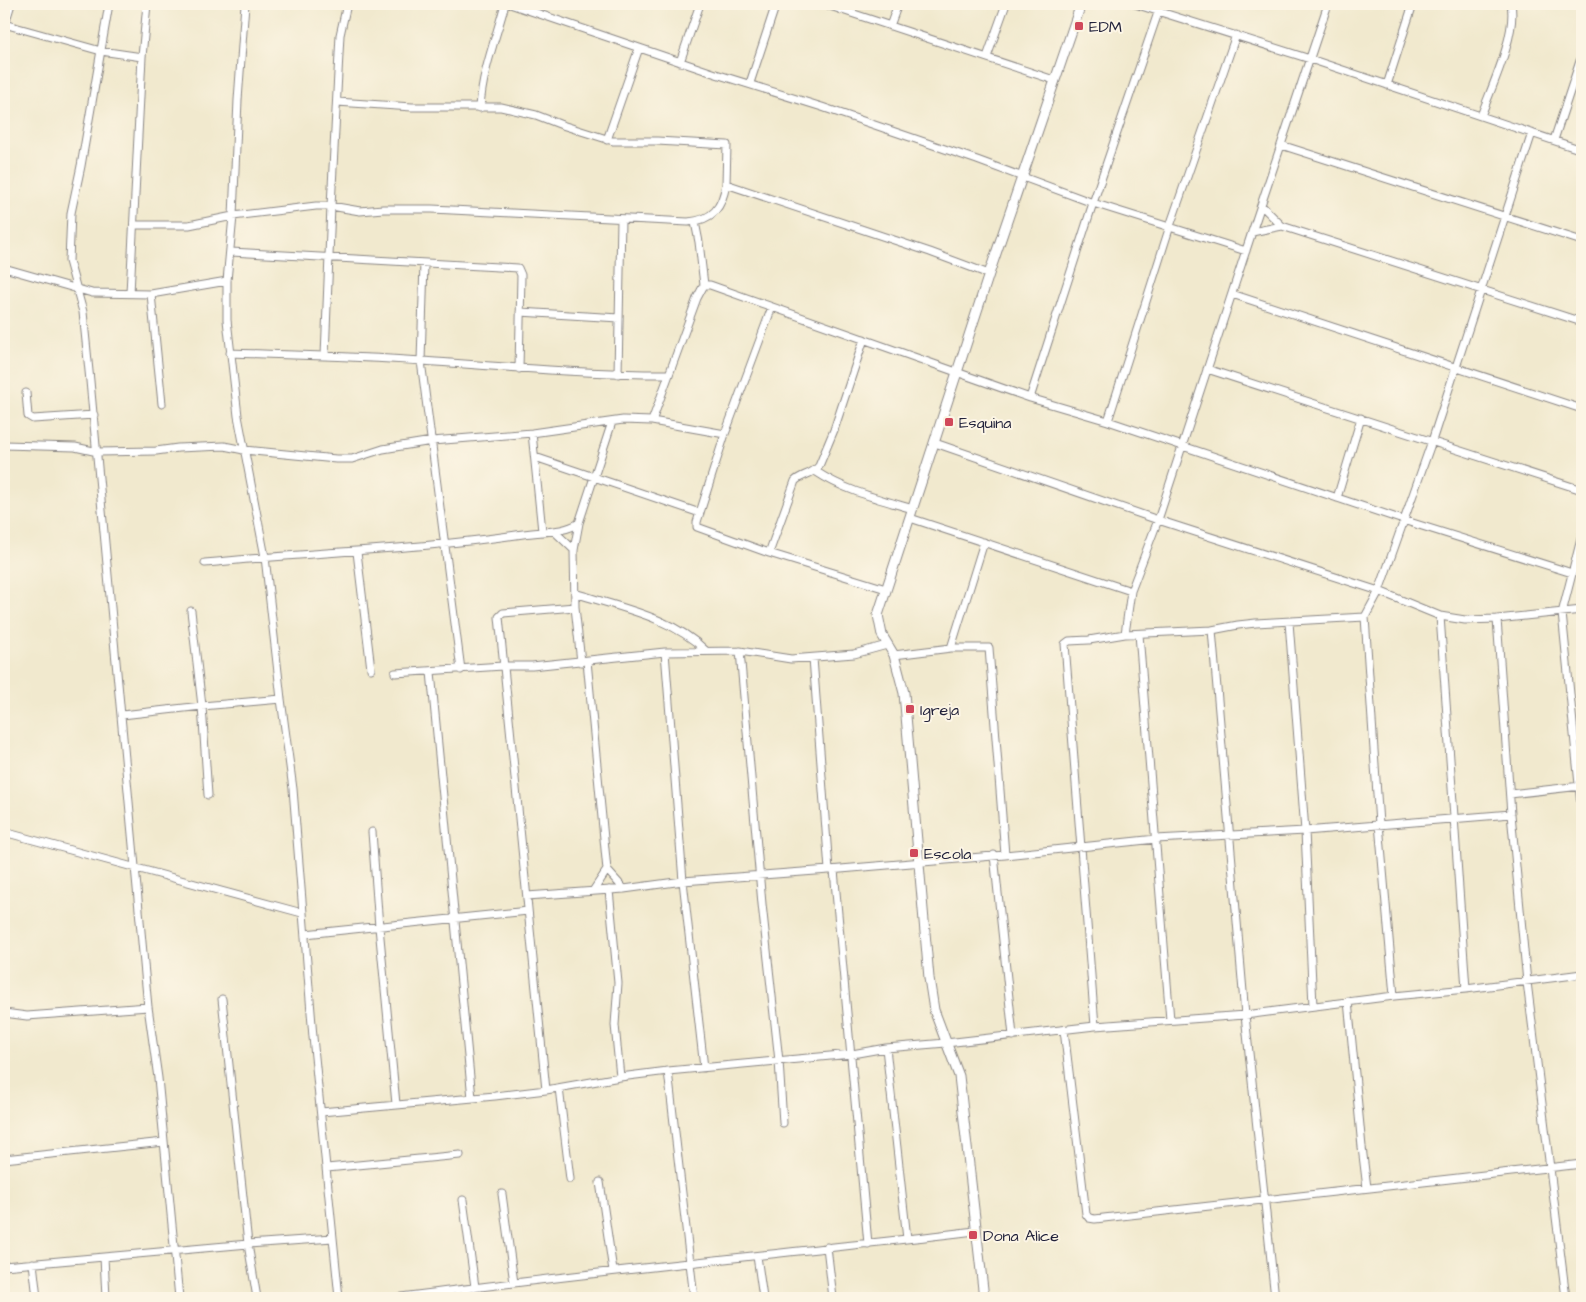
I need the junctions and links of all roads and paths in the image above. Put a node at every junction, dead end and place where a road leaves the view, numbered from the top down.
1 (11, 4) edge
2 (109, 4) edge
3 (148, 4) edge
4 (246, 4) edge
5 (347, 4) edge
6 (505, 4) edge
7 (510, 4) edge
8 (700, 4) edge
9 (776, 4) edge
10 (824, 4) edge
11 (898, 4) edge
12 (1006, 4) edge
13 (1081, 4) edge
14 (1135, 4) edge
15 (1161, 4) edge
16 (1328, 4) edge
17 (1413, 4) edge
18 (1510, 4) edge
19 (1578, 4) edge
20 (1582, 5) edge
21 (1158, 12) junction
22 (4, 26) edge
23 (890, 26) junction
24 (1236, 35) junction
25 (639, 48) junction
26 (101, 51) junction
27 (1582, 55) edge
28 (142, 58) junction
29 (987, 58) junction
30 (1310, 58) junction
31 (680, 62) junction
32 (1054, 80) junction
33 (750, 83) junction
34 (1387, 85) junction
35 (337, 102) junction
36 (480, 108) junction
37 (1480, 116) junction
38 (1532, 133) junction
39 (608, 140) junction
40 (1554, 140) junction
41 (1280, 145) junction
42 (1582, 150) edge
43 (1022, 176) junction
44 (726, 184) junction
45 (1093, 202) junction
46 (1261, 205) junction
47 (330, 206) junction
48 (1505, 215) junction
49 (233, 216) junction
50 (621, 220) junction
51 (695, 222) junction
52 (134, 225) junction
53 (1170, 226) junction
54 (1282, 226) junction
55 (1252, 232) junction
56 (1582, 241) edge
57 (1246, 251) junction
58 (231, 252) junction
59 (328, 258) junction
60 (424, 263) junction
61 (4, 268) edge
62 (989, 274) junction
63 (228, 281) junction
64 (704, 285) junction
65 (76, 289) junction
66 (1480, 290) junction
67 (130, 293) junction
68 (151, 294) junction
69 (1232, 294) junction
70 (772, 307) junction
71 (520, 312) junction
72 (619, 318) junction
73 (1582, 322) edge
74 (864, 339) junction
75 (230, 352) junction
76 (325, 356) junction
77 (421, 360) junction
78 (1456, 367) junction
79 (519, 368) junction
80 (1207, 368) junction
81 (958, 371) junction
82 (618, 374) junction
83 (669, 374) junction
84 (26, 393) dead end
85 (1030, 398) junction
86 (162, 404) dead end
87 (1582, 409) edge
88 (94, 415) junction
89 (1361, 418) junction
90 (652, 421) junction
91 (1108, 421) junction
92 (612, 422) junction
93 (532, 433) junction
94 (725, 434) junction
95 (432, 441) junction
96 (1432, 441) junction
97 (935, 442) junction
98 (4, 445) edge
99 (1182, 446) junction
100 (244, 450) junction
101 (98, 452) junction
102 (535, 457) junction
103 (815, 471) junction
104 (595, 479) junction
105 (1582, 490) edge
106 (1338, 498) junction
107 (700, 513) junction
108 (912, 513) junction
109 (1158, 520) junction
110 (1403, 520) junction
111 (579, 523) junction
112 (554, 530) junction
113 (542, 531) junction
114 (1582, 535) edge
115 (984, 542) junction
116 (445, 543) junction
117 (574, 550) junction
118 (357, 552) junction
119 (769, 553) junction
120 (265, 556) junction
121 (204, 563) dead end
122 (1572, 573) junction
123 (886, 588) junction
124 (1379, 591) junction
125 (1131, 592) junction
126 (575, 593) junction
127 (575, 607) junction
128 (1582, 610) edge
129 (191, 611) dead end
130 (1562, 613) junction
131 (1440, 616) junction
132 (1365, 617) junction
133 (1497, 619) junction
134 (1288, 622) junction
135 (1212, 630) junction
136 (1125, 634) junction
137 (1139, 634) junction
138 (887, 645) junction
139 (951, 648) junction
140 (706, 651) junction
141 (740, 651) junction
142 (664, 652) junction
143 (894, 655) junction
144 (813, 658) junction
145 (584, 661) junction
146 (503, 666) junction
147 (371, 669) dead end
148 (461, 670) junction
149 (430, 672) junction
150 (395, 673) dead end
151 (281, 699) junction
152 (202, 706) junction
153 (122, 714) junction
154 (1580, 786) edge
155 (1510, 794) junction
156 (208, 795) dead end
157 (1511, 814) junction
158 (1582, 815) edge
159 (1454, 818) junction
160 (1379, 824) junction
161 (1305, 831) junction
162 (4, 832) edge
163 (372, 832) dead end
164 (1231, 834) junction
165 (1156, 839) junction
166 (1081, 847) junction
167 (1005, 855) junction
168 (994, 856) junction
169 (920, 862) junction
170 (136, 867) junction
171 (606, 870) junction
172 (832, 870) junction
173 (759, 875) junction
174 (683, 881) junction
175 (624, 889) junction
176 (609, 890) junction
177 (593, 891) junction
178 (527, 896) junction
179 (302, 912) junction
180 (528, 912) junction
181 (454, 919) junction
182 (379, 927) junction
183 (304, 934) junction
184 (1582, 974) edge
185 (1527, 982) junction
186 (1466, 989) junction
187 (1394, 996) junction
188 (222, 999) dead end
189 (1348, 1002) junction
190 (1313, 1006) junction
191 (148, 1007) junction
192 (4, 1013) edge
193 (1245, 1015) junction
194 (1170, 1020) junction
195 (1095, 1026) junction
196 (1064, 1030) junction
197 (1013, 1036) junction
198 (946, 1043) junction
199 (886, 1048) junction
200 (852, 1054) junction
201 (779, 1061) junction
202 (704, 1068) junction
203 (668, 1071) junction
204 (620, 1077) junction
205 (559, 1088) junction
206 (546, 1090) junction
207 (472, 1098) junction
208 (396, 1104) junction
209 (321, 1112) junction
210 (783, 1123) dead end
211 (164, 1142) junction
212 (460, 1155) dead end
213 (4, 1159) edge
214 (1582, 1164) edge
215 (1550, 1167) junction
216 (326, 1168) junction
217 (570, 1179) dead end
218 (600, 1182) dead end
219 (1367, 1188) junction
220 (502, 1194) dead end
221 (463, 1200) dead end
222 (1265, 1200) junction
223 (976, 1231) junction
224 (333, 1238) junction
225 (907, 1239) junction
226 (248, 1244) junction
227 (868, 1244) junction
228 (827, 1247) junction
229 (174, 1250) junction
230 (757, 1256) junction
231 (104, 1257) junction
232 (690, 1262) junction
233 (33, 1263) junction
234 (4, 1266) edge
235 (613, 1271) junction
236 (514, 1283) junction
237 (475, 1287) junction
238 (37, 1298) edge
239 (106, 1298) edge
240 (179, 1298) edge
241 (257, 1298) edge
242 (339, 1298) edge
243 (394, 1298) edge
244 (694, 1298) edge
245 (763, 1298) edge
246 (833, 1298) edge
247 (984, 1298) edge
248 (1275, 1298) edge
249 (1566, 1298) edge

1 - 22 street
2 - 26 street
3 - 28 street
4 - 49 street
5 - 35 street
6 - 36 street
7 - 25 street
8 - 31 street
9 - 33 street
10 - 23 street
11 - 23 street
12 - 29 street
13 - 32 street
14 - 21 street
15 - 21 street
16 - 30 street
17 - 34 street
18 - 37 street
19 - 20 street
21 - 24 street
21 - 45 street
22 - 26 street
23 - 29 street
24 - 30 street
24 - 53 street
25 - 31 street
25 - 39 street
26 - 28 street
26 - 65 street
27 - 40 street
28 - 52 street
29 - 32 street
30 - 34 street
30 - 41 street
31 - 33 street
32 - 43 street
33 - 43 street
34 - 37 street
35 - 36 street
35 - 47 street
36 - 39 street
37 - 38 street
38 - 40 street
38 - 48 street
39 - 44 street
40 - 42 street
41 - 46 street
41 - 48 street
43 - 45 street
43 - 62 street
44 - 51 street
44 - 62 street
45 - 53 street
45 - 85 street
46 - 54 street
46 - 55 street
47 - 49 street
47 - 50 street
47 - 59 street
48 - 56 street
48 - 66 street
49 - 52 street
49 - 58 street
50 - 51 street
50 - 72 street
51 - 64 street
52 - 67 street
53 - 57 street
53 - 91 street
54 - 55 street
54 - 66 street
55 - 57 street
57 - 69 street
58 - 59 street
58 - 63 street
59 - 60 street
59 - 76 street
60 - 71 street
60 - 77 street
61 - 65 street
62 - 81 street
63 - 68 street
63 - 75 street
64 - 70 street
64 - 83 street
65 - 67 street
65 - 88 street
66 - 73 street
66 - 78 street
67 - 68 street
68 - 86 street
69 - 78 street
69 - 80 street
70 - 74 street
70 - 94 street
71 - 72 street
71 - 79 street
72 - 82 street
74 - 81 street
74 - 103 street
75 - 76 street
75 - 100 street
76 - 77 street
77 - 79 street
77 - 95 street
78 - 87 street
78 - 96 street
79 - 82 street
80 - 89 street
80 - 99 street
81 - 85 street
81 - 97 street
82 - 83 street
83 - 90 street
84 - 88 street
85 - 91 street
88 - 101 street
89 - 96 street
89 - 106 street
90 - 92 street
90 - 94 street
91 - 99 street
92 - 93 street
92 - 104 street
93 - 95 street
93 - 102 street
94 - 107 street
95 - 100 street
95 - 116 street
96 - 105 street
96 - 110 street
97 - 108 street
97 - 109 street
98 - 101 street
99 - 106 street
99 - 109 street
100 - 101 street
100 - 120 street
101 - 153 street
102 - 104 street
102 - 113 street
103 - 108 street
103 - 119 street
104 - 107 street
104 - 111 street
106 - 110 street
107 - 119 street
108 - 115 street
108 - 123 street
109 - 124 street
109 - 125 street
110 - 122 street
110 - 124 street
111 - 112 street
111 - 117 street
112 - 113 street
112 - 117 street
113 - 116 street
114 - 122 street
115 - 125 street
115 - 139 street
116 - 118 street
116 - 148 street
117 - 126 street
118 - 120 street
118 - 147 street
119 - 123 street
120 - 121 street
120 - 151 street
122 - 130 street
123 - 138 street
124 - 131 street
124 - 132 street
125 - 136 street
126 - 127 street
126 - 140 street
127 - 145 street
127 - 146 street
128 - 130 street
129 - 152 street
130 - 133 street
130 - 154 street
131 - 133 street
131 - 159 street
132 - 134 street
132 - 160 street
133 - 155 street
134 - 135 street
134 - 161 street
135 - 137 street
135 - 164 street
136 - 137 street
136 - 166 street
137 - 165 street
138 - 143 street
138 - 144 street
139 - 143 street
139 - 167 street
140 - 141 street
140 - 142 street
141 - 144 street
141 - 173 street
142 - 145 street
142 - 174 street
143 - 169 street
144 - 172 street
145 - 146 street
145 - 171 street
146 - 148 street
146 - 178 street
148 - 149 street
149 - 150 street
149 - 181 street
151 - 152 street
151 - 179 street
152 - 153 street
152 - 156 street
153 - 170 street
154 - 155 street
154 - 158 street
155 - 157 street
157 - 159 street
157 - 185 street
159 - 160 street
159 - 186 street
160 - 161 street
160 - 187 street
161 - 164 street
161 - 190 street
162 - 170 street
163 - 182 street
164 - 165 street
164 - 193 street
165 - 166 street
165 - 194 street
166 - 167 street
166 - 195 street
167 - 168 street
168 - 169 street
168 - 197 street
169 - 172 street
169 - 198 street
170 - 179 street
170 - 191 street
171 - 175 street
171 - 177 street
172 - 173 street
172 - 200 street
173 - 174 street
173 - 201 street
174 - 175 street
174 - 202 street
175 - 176 street
176 - 177 street
176 - 204 street
177 - 178 street
178 - 180 street
179 - 183 street
180 - 181 street
180 - 206 street
181 - 182 street
181 - 207 street
182 - 183 street
182 - 208 street
183 - 209 street
184 - 185 street
185 - 186 street
185 - 215 street
186 - 187 street
187 - 189 street
188 - 226 street
189 - 190 street
189 - 219 street
190 - 193 street
191 - 192 street
191 - 211 street
193 - 194 street
193 - 222 street
194 - 195 street
195 - 196 street
196 - 197 street
196 - 222 street
197 - 198 street
198 - 199 street
198 - 223 street
199 - 200 street
199 - 225 street
200 - 201 street
200 - 227 street
201 - 202 street
201 - 210 street
202 - 203 street
203 - 204 street
203 - 232 street
204 - 205 street
205 - 206 street
205 - 217 street
206 - 207 street
207 - 208 street
208 - 209 street
209 - 216 street
211 - 213 street
211 - 229 street
212 - 216 street
214 - 215 street
215 - 219 street
215 - 249 street
216 - 224 street
218 - 235 street
219 - 222 street
220 - 236 street
221 - 237 street
222 - 248 street
223 - 225 street
223 - 247 street
224 - 226 street
224 - 242 street
225 - 227 street
226 - 229 street
226 - 241 street
227 - 228 street
228 - 230 street
228 - 246 street
229 - 231 street
229 - 240 street
230 - 232 street
230 - 245 street
231 - 233 street
231 - 239 street
232 - 235 street
232 - 244 street
233 - 234 street
233 - 238 street
235 - 236 street
236 - 237 street
237 - 243 street

